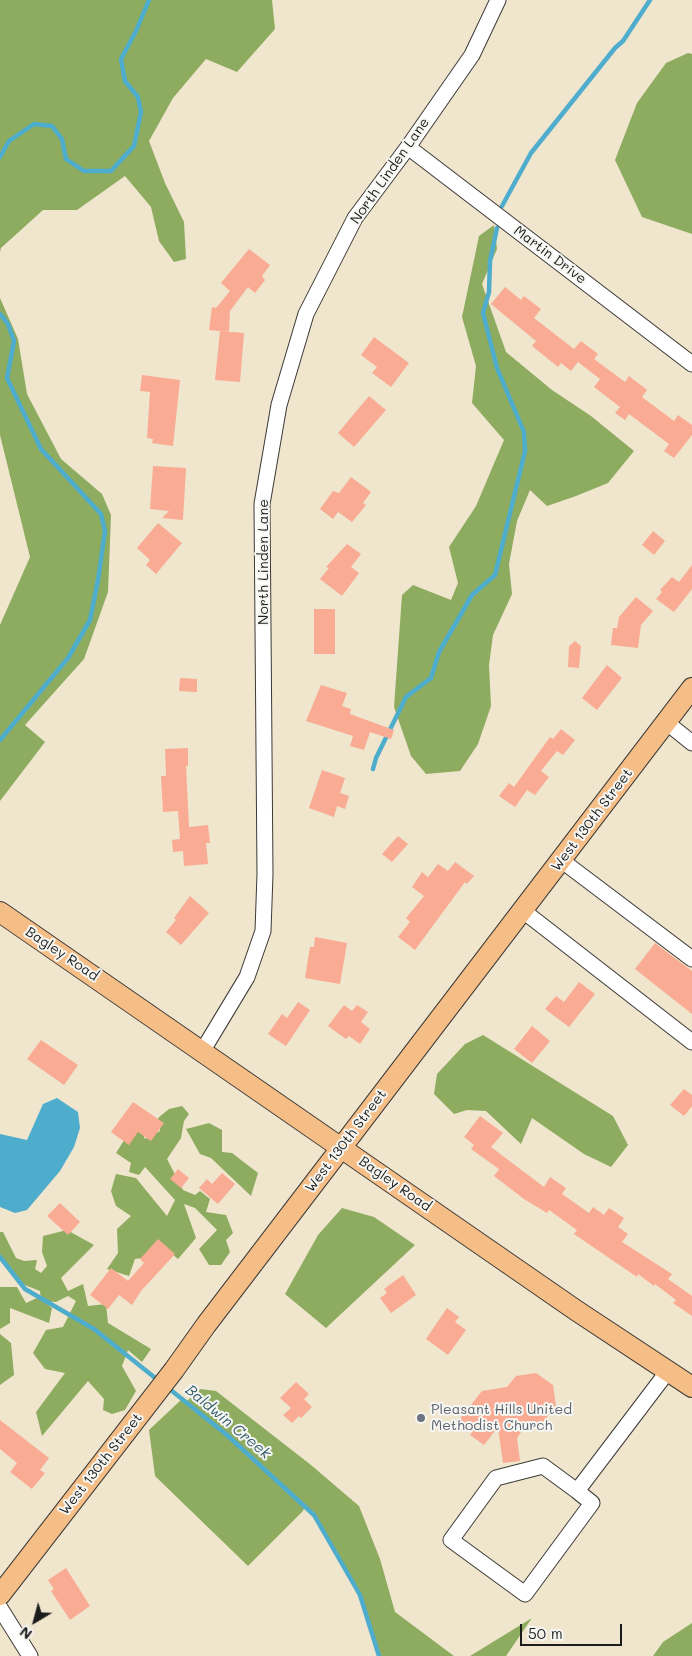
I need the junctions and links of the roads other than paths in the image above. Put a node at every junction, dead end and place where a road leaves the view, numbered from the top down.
1 (498, 0) edge
2 (408, 147) junction
3 (692, 364) edge
4 (692, 688) edge
5 (666, 722) junction
6 (692, 743) edge
7 (561, 860) junction
8 (522, 910) junction
9 (0, 912) edge
10 (692, 959) edge
11 (692, 1042) edge
12 (203, 1050) junction
13 (341, 1147) junction
14 (668, 1371) junction
15 (692, 1387) edge
16 (576, 1491) junction
17 (0, 1595) edge
18 (0, 1608) edge
19 (30, 1656) edge

1 - 2 street, North Linden Lane
2 - 3 street, Martin Drive
2 - 12 street, North Linden Lane
4 - 5 main road, West 130th Street
5 - 6 street
5 - 7 main road, West 130th Street
7 - 8 main road, West 130th Street
7 - 10 street
8 - 11 street
8 - 13 main road, West 130th Street
9 - 12 main road, Bagley Road
12 - 13 main road, Bagley Road
13 - 14 main road, Bagley Road
13 - 17 main road, West 130th Street
14 - 15 main road, Bagley Road
14 - 16 street
16 - 16 street
18 - 19 street

